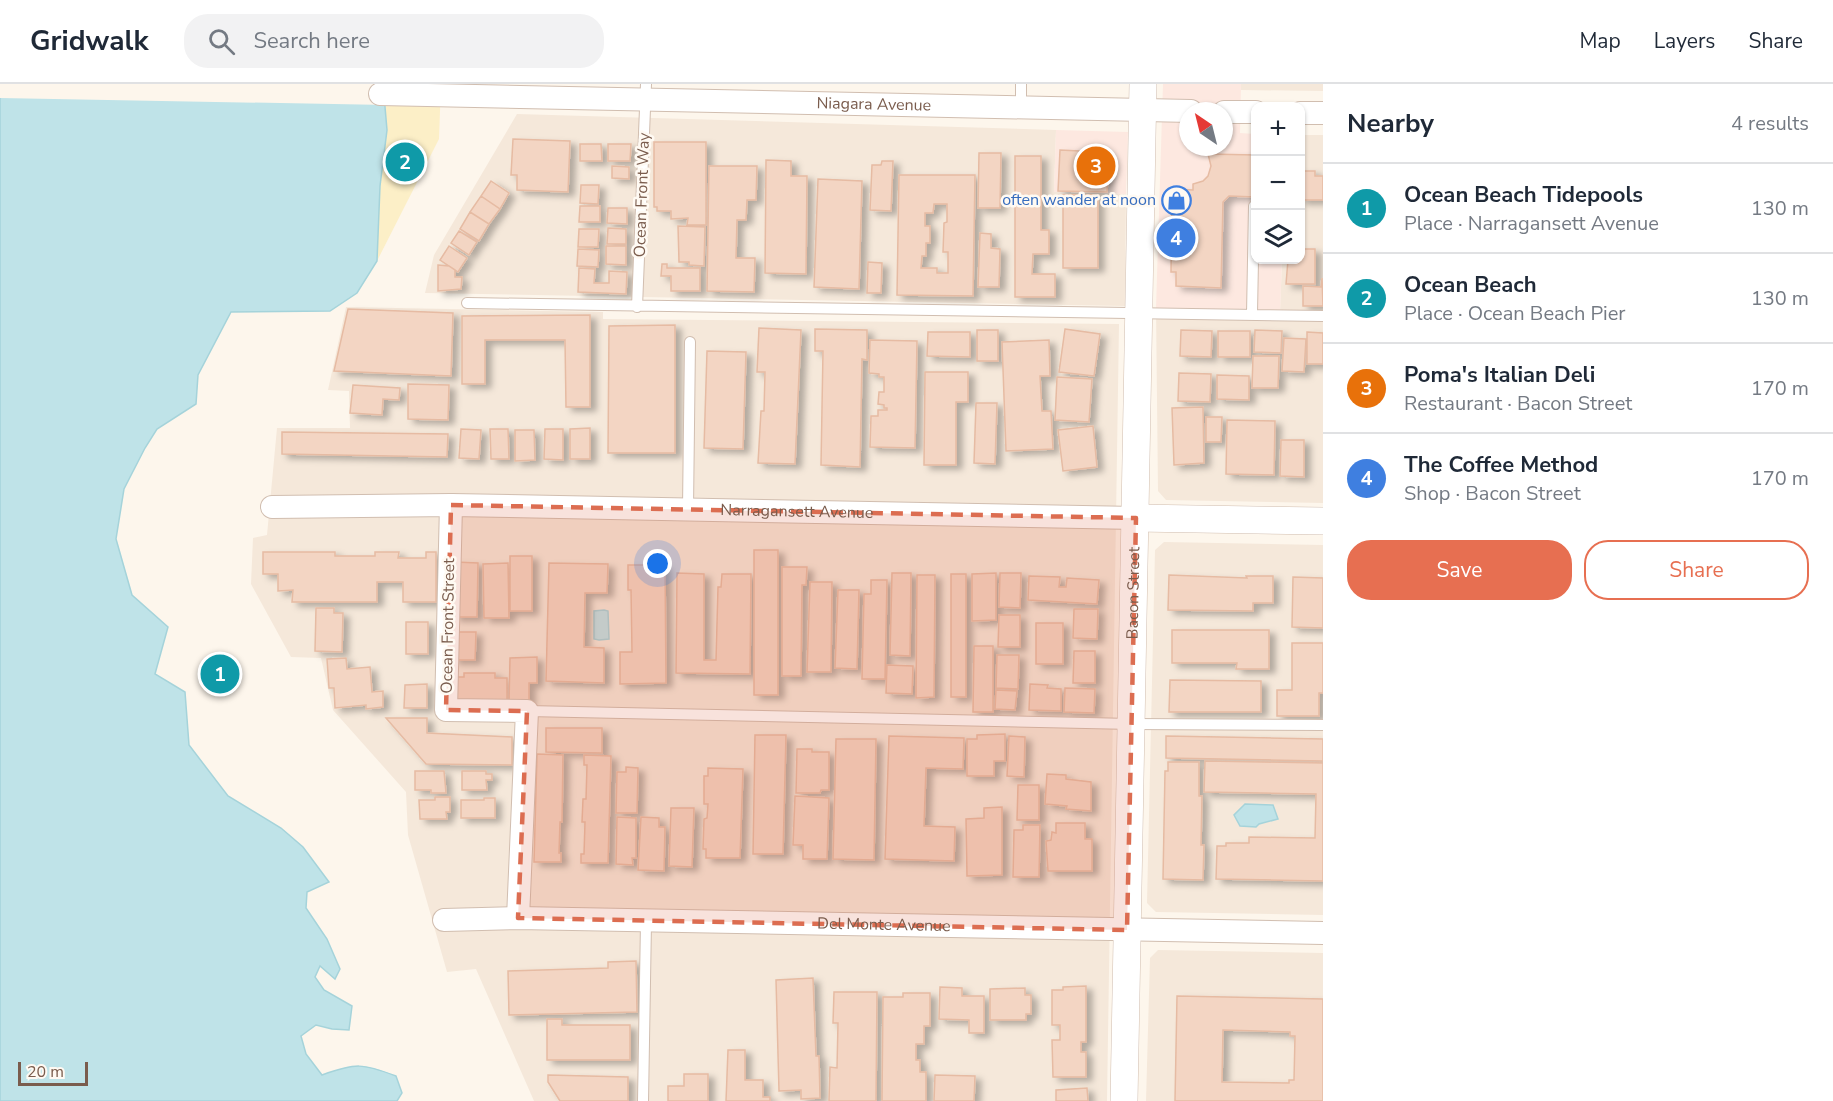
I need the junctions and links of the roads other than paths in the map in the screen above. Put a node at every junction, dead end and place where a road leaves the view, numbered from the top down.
1 (1021, 84) edge
2 (646, 92) edge
3 (381, 94) dead end
4 (1143, 97) edge
5 (1021, 107) junction
6 (1179, 108) edge
7 (1233, 112) edge
8 (1251, 112) edge
9 (1305, 113) edge
10 (1323, 113) edge
11 (1254, 210) edge
12 (467, 303) dead end
13 (637, 307) junction
14 (1139, 313) junction
15 (1252, 314) junction
16 (1323, 316) edge
17 (690, 342) dead end
18 (451, 505) junction
19 (272, 507) dead end
20 (688, 508) junction
21 (1136, 518) junction
22 (1323, 521) edge
23 (527, 711) junction
24 (1132, 724) junction
25 (1323, 725) edge
26 (518, 918) junction
27 (444, 920) dead end
28 (646, 922) junction
29 (1127, 930) junction
30 (1323, 933) edge
31 (643, 1101) edge
32 (1124, 1101) edge

1 - 5 lane
2 - 3 street, Niagara Avenue
2 - 5 street, Niagara Avenue
2 - 13 lane, Ocean Front Way
4 - 5 street, Niagara Avenue
4 - 6 street, Niagara Avenue
4 - 14 street, Bacon Street
7 - 8 street
9 - 10 street
11 - 15 lane
12 - 13 lane
13 - 14 lane
14 - 15 lane
14 - 21 street, Bacon Street
15 - 16 lane
17 - 20 lane
18 - 19 street, Narragansett Avenue
18 - 20 street, Narragansett Avenue
18 - 23 street, Ocean Front Street
20 - 21 street, Narragansett Avenue
21 - 22 street, Narragansett Avenue
21 - 24 street, Bacon Street
23 - 24 lane
23 - 26 street
24 - 25 lane
24 - 29 street, Bacon Street
26 - 27 street, Del Monte Avenue
26 - 28 street, Del Monte Avenue
28 - 29 street, Del Monte Avenue
28 - 31 lane
29 - 30 street, Del Monte Avenue
29 - 32 street, Bacon Street

